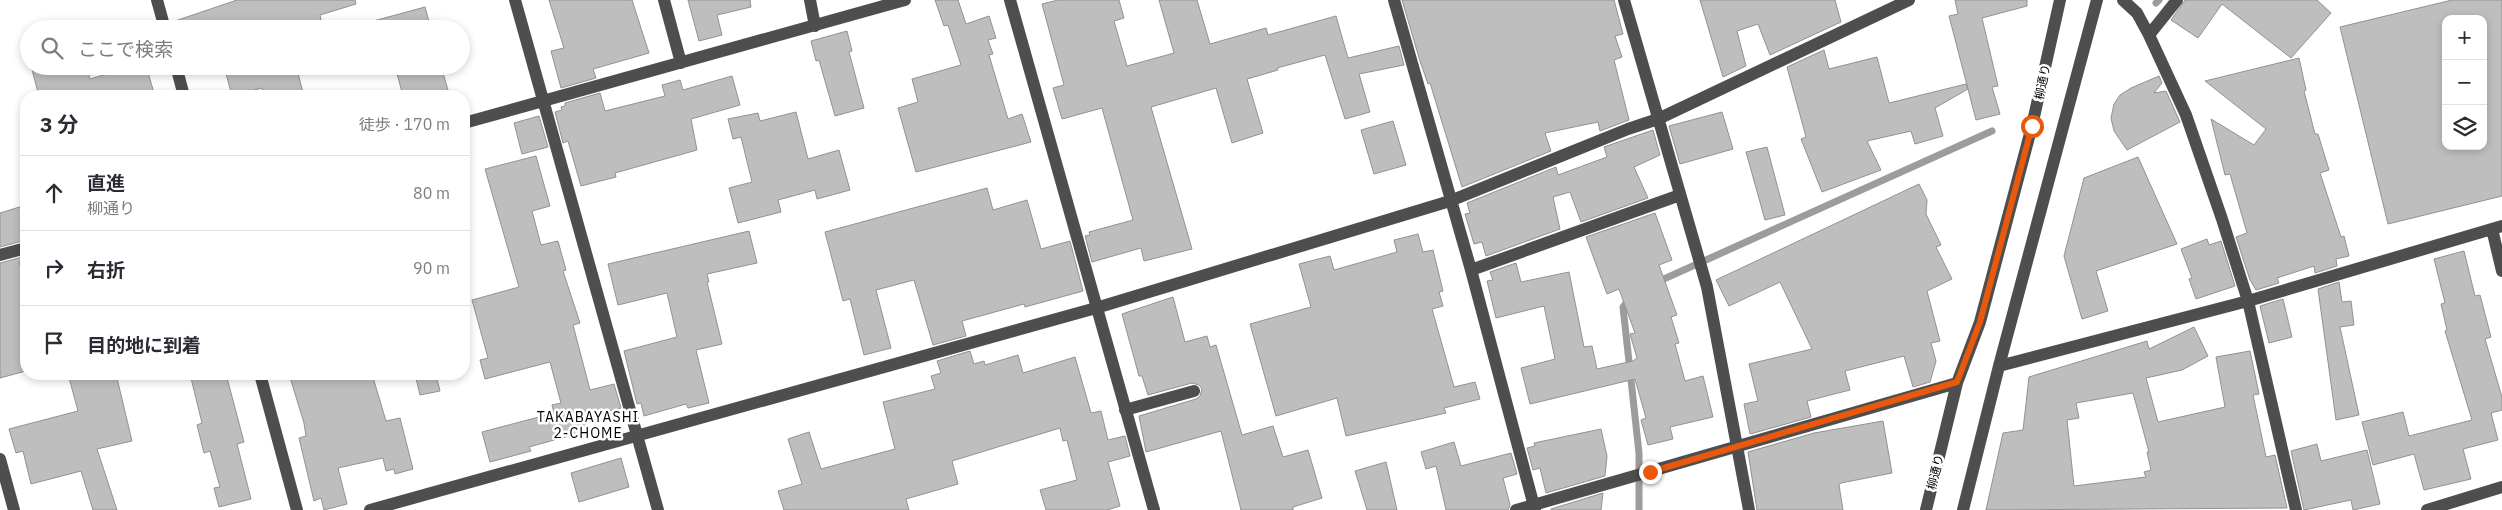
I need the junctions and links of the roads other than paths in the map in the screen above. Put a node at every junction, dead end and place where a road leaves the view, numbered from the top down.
1 (157, 0) edge
2 (515, 0) edge
3 (664, 0) edge
4 (810, 0) edge
5 (905, 0) edge
6 (1010, 0) edge
7 (1394, 0) edge
8 (1624, 0) edge
9 (1910, 0) edge
10 (2060, 0) edge
11 (2097, 0) edge
12 (2123, 0) edge
13 (2176, 0) edge
14 (163, 20) edge
15 (815, 26) junction
16 (2149, 35) junction
17 (681, 63) junction
18 (178, 75) edge
19 (182, 90) edge
20 (542, 100) junction
21 (1658, 119) junction
22 (470, 122) edge
23 (1680, 195) junction
24 (1450, 201) junction
25 (2497, 228) edge
26 (20, 250) edge
27 (0, 255) edge
28 (1471, 270) junction
29 (2502, 271) edge
30 (2248, 301) junction
31 (1096, 308) junction
32 (1998, 366) junction
33 (262, 380) edge
34 (1957, 382) junction
35 (1194, 391) dead end
36 (1125, 410) junction
37 (637, 437) junction
38 (1738, 447) junction
39 (0, 459) edge
40 (2502, 488) edge
41 (1534, 507) edge
42 (14, 510) edge
43 (297, 510) edge
44 (370, 510) edge
45 (658, 510) edge
46 (1154, 510) edge
47 (1516, 510) edge
48 (1749, 510) edge
49 (1926, 510) edge
50 (1963, 510) edge
51 (2296, 510) edge
52 (2427, 510) edge

1 - 14 street
2 - 20 street
3 - 17 street
4 - 15 street
5 - 15 street
6 - 31 street
7 - 24 street
8 - 21 street
9 - 21 street
10 - 34 street, 柳通り
11 - 32 street
12 - 16 street
13 - 16 street
15 - 17 street
16 - 30 street
17 - 20 street
18 - 19 street
20 - 22 street
20 - 37 street
21 - 23 street
21 - 24 street
23 - 28 street
23 - 38 street
24 - 28 street
24 - 31 street
25 - 29 street
25 - 30 street
26 - 27 street
28 - 41 street
30 - 32 street
30 - 51 street
31 - 36 street
31 - 37 street
32 - 50 street
33 - 43 street
34 - 38 street
34 - 49 street, 柳通り
35 - 36 street
36 - 46 street
37 - 44 street
37 - 45 street
38 - 41 street
38 - 48 street
39 - 42 street
40 - 52 street
41 - 47 street

